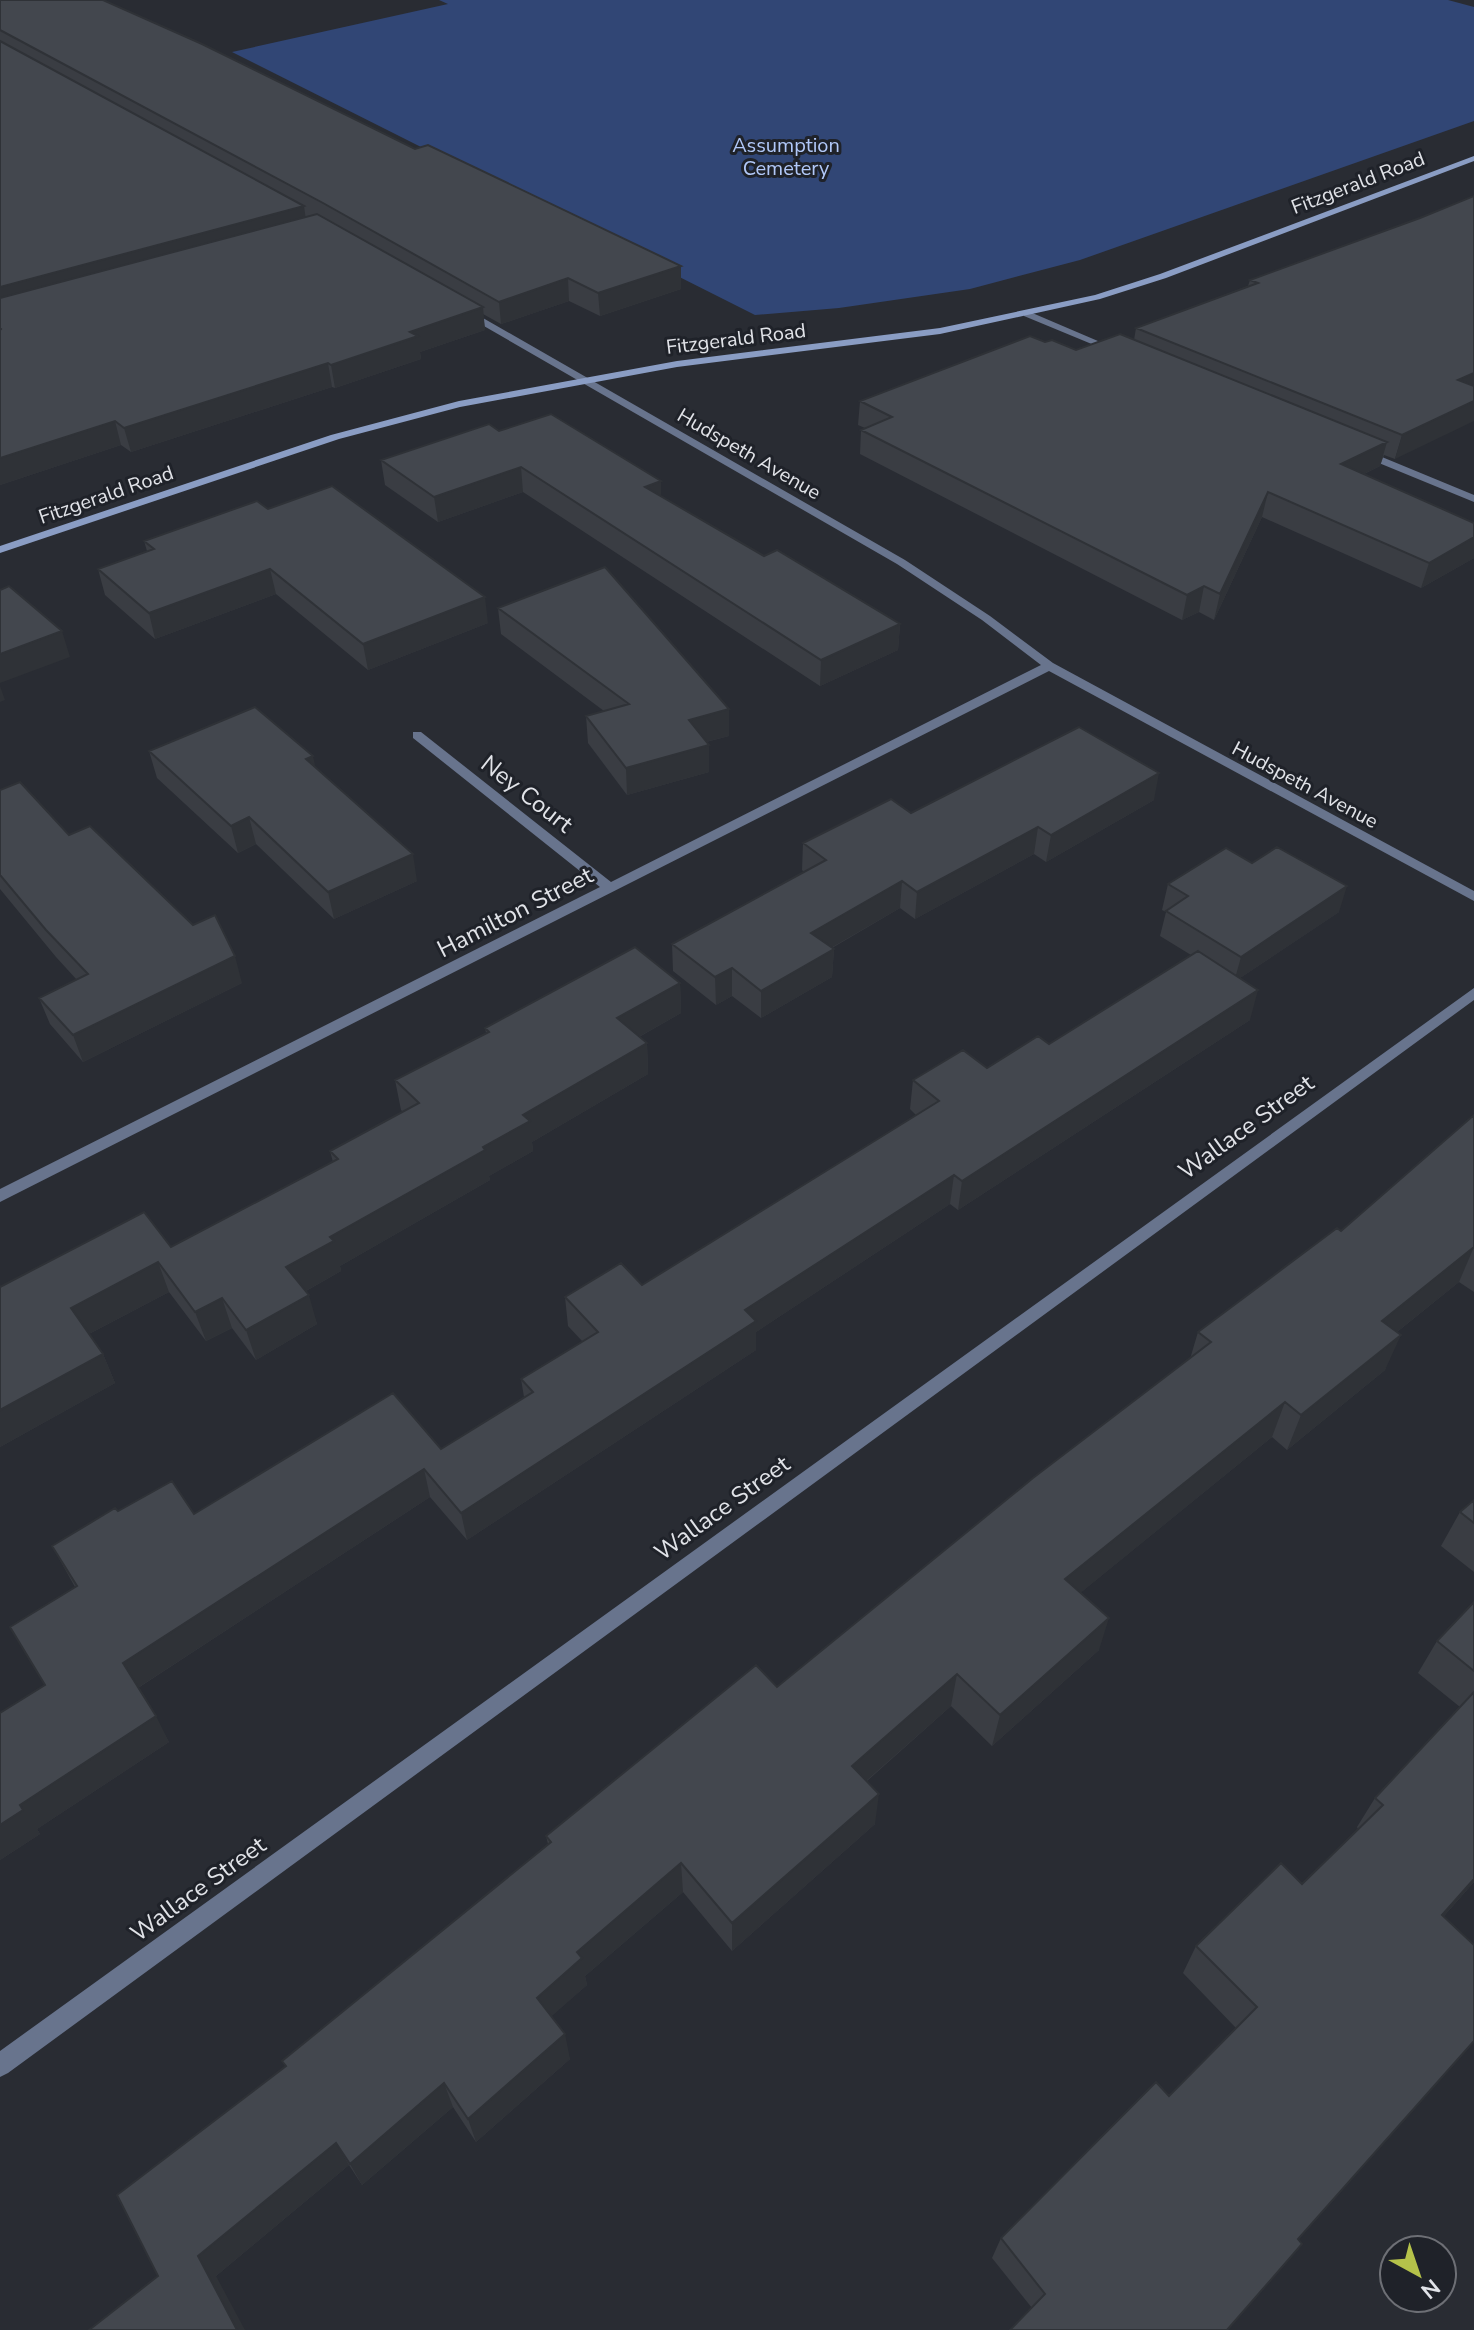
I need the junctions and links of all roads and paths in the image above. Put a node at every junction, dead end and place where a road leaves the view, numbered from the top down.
1 (1474, 158) edge
2 (459, 308) edge
3 (1027, 314) junction
4 (1128, 356) edge
5 (583, 379) junction
6 (1346, 446) edge
7 (1474, 488) edge
8 (1462, 494) junction
9 (1474, 499) edge
10 (0, 550) edge
11 (1049, 666) junction
12 (417, 735) dead end
13 (610, 888) junction
14 (1474, 897) edge
15 (1474, 993) edge
16 (0, 1196) edge
17 (0, 2065) edge

1 - 3 main road, Fitzgerald Road
2 - 5 street, Hudspeth Avenue
3 - 4 street
3 - 5 main road, Fitzgerald Road
5 - 10 main road, Fitzgerald Road
5 - 11 street, Hudspeth Avenue
6 - 8 street
7 - 8 street
8 - 9 street
11 - 13 street, Hamilton Street
11 - 14 street, Hudspeth Avenue
12 - 13 street, Ney Court
13 - 16 street, Hamilton Street
15 - 17 street, Wallace Street

